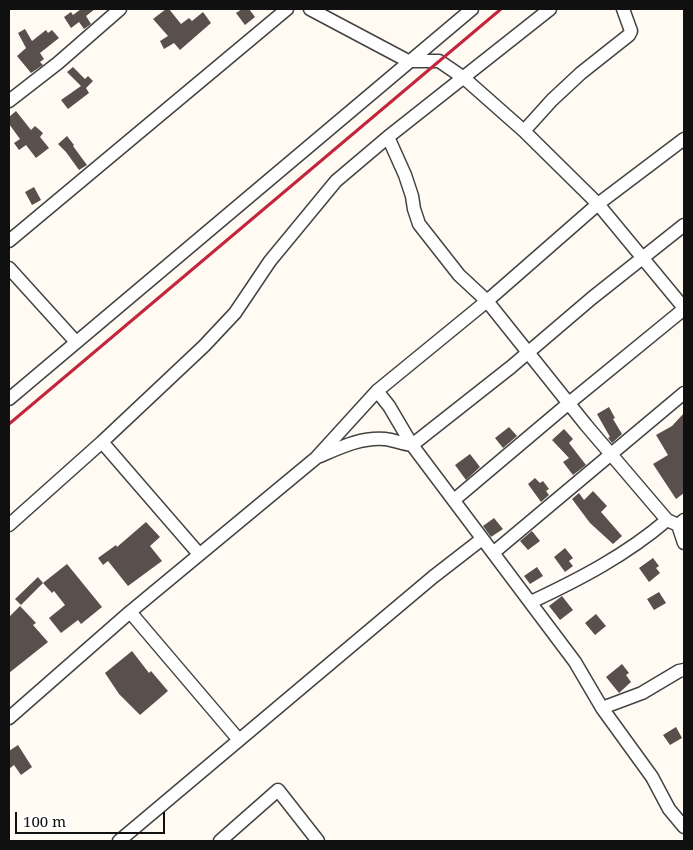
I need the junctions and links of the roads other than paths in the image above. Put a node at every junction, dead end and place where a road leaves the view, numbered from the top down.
1 (120, 9) edge
2 (287, 9) edge
3 (310, 9) edge
4 (472, 9) edge
5 (550, 9) edge
6 (623, 9) edge
7 (408, 61) junction
8 (464, 78) junction
9 (9, 102) edge
10 (524, 132) junction
11 (388, 137) junction
12 (684, 139) edge
13 (598, 204) junction
14 (684, 225) edge
15 (9, 241) edge
16 (643, 257) junction
17 (9, 268) edge
18 (487, 301) junction
19 (684, 308) edge
20 (76, 342) junction
21 (528, 351) junction
22 (377, 391) junction
23 (684, 393) edge
24 (9, 399) edge
25 (568, 403) junction
26 (102, 442) junction
27 (412, 446) junction
28 (612, 455) junction
29 (316, 458) junction
30 (454, 500) junction
31 (676, 522) edge
32 (9, 525) edge
33 (482, 539) junction
34 (684, 543) edge
35 (199, 554) junction
36 (493, 554) junction
37 (531, 602) junction
38 (130, 612) junction
39 (684, 670) edge
40 (602, 708) junction
41 (9, 718) edge
42 (239, 740) junction
43 (684, 827) edge
44 (119, 841) edge
45 (220, 841) edge
46 (318, 841) edge

1 - 9 street
2 - 15 street
3 - 7 street
4 - 7 street
5 - 8 street
6 - 10 street
7 - 8 street
7 - 20 street
8 - 10 street
8 - 11 street
10 - 13 street
11 - 18 street
11 - 26 street
12 - 13 street
13 - 16 street
13 - 18 street
14 - 16 street
16 - 19 street
16 - 21 street
17 - 20 street
18 - 21 street
18 - 22 street
19 - 25 street
20 - 24 street
21 - 25 street
21 - 27 street
22 - 27 street
22 - 29 street
23 - 28 street
25 - 28 street
25 - 30 street
26 - 32 street
26 - 35 street
27 - 29 street
27 - 30 street
28 - 31 street
28 - 36 street
29 - 35 street
30 - 33 street
31 - 34 street
31 - 37 street
33 - 36 street
33 - 42 street
35 - 38 street
36 - 37 street
37 - 40 street
38 - 41 street
38 - 42 street
39 - 40 street
40 - 43 street
42 - 44 street
45 - 46 street

